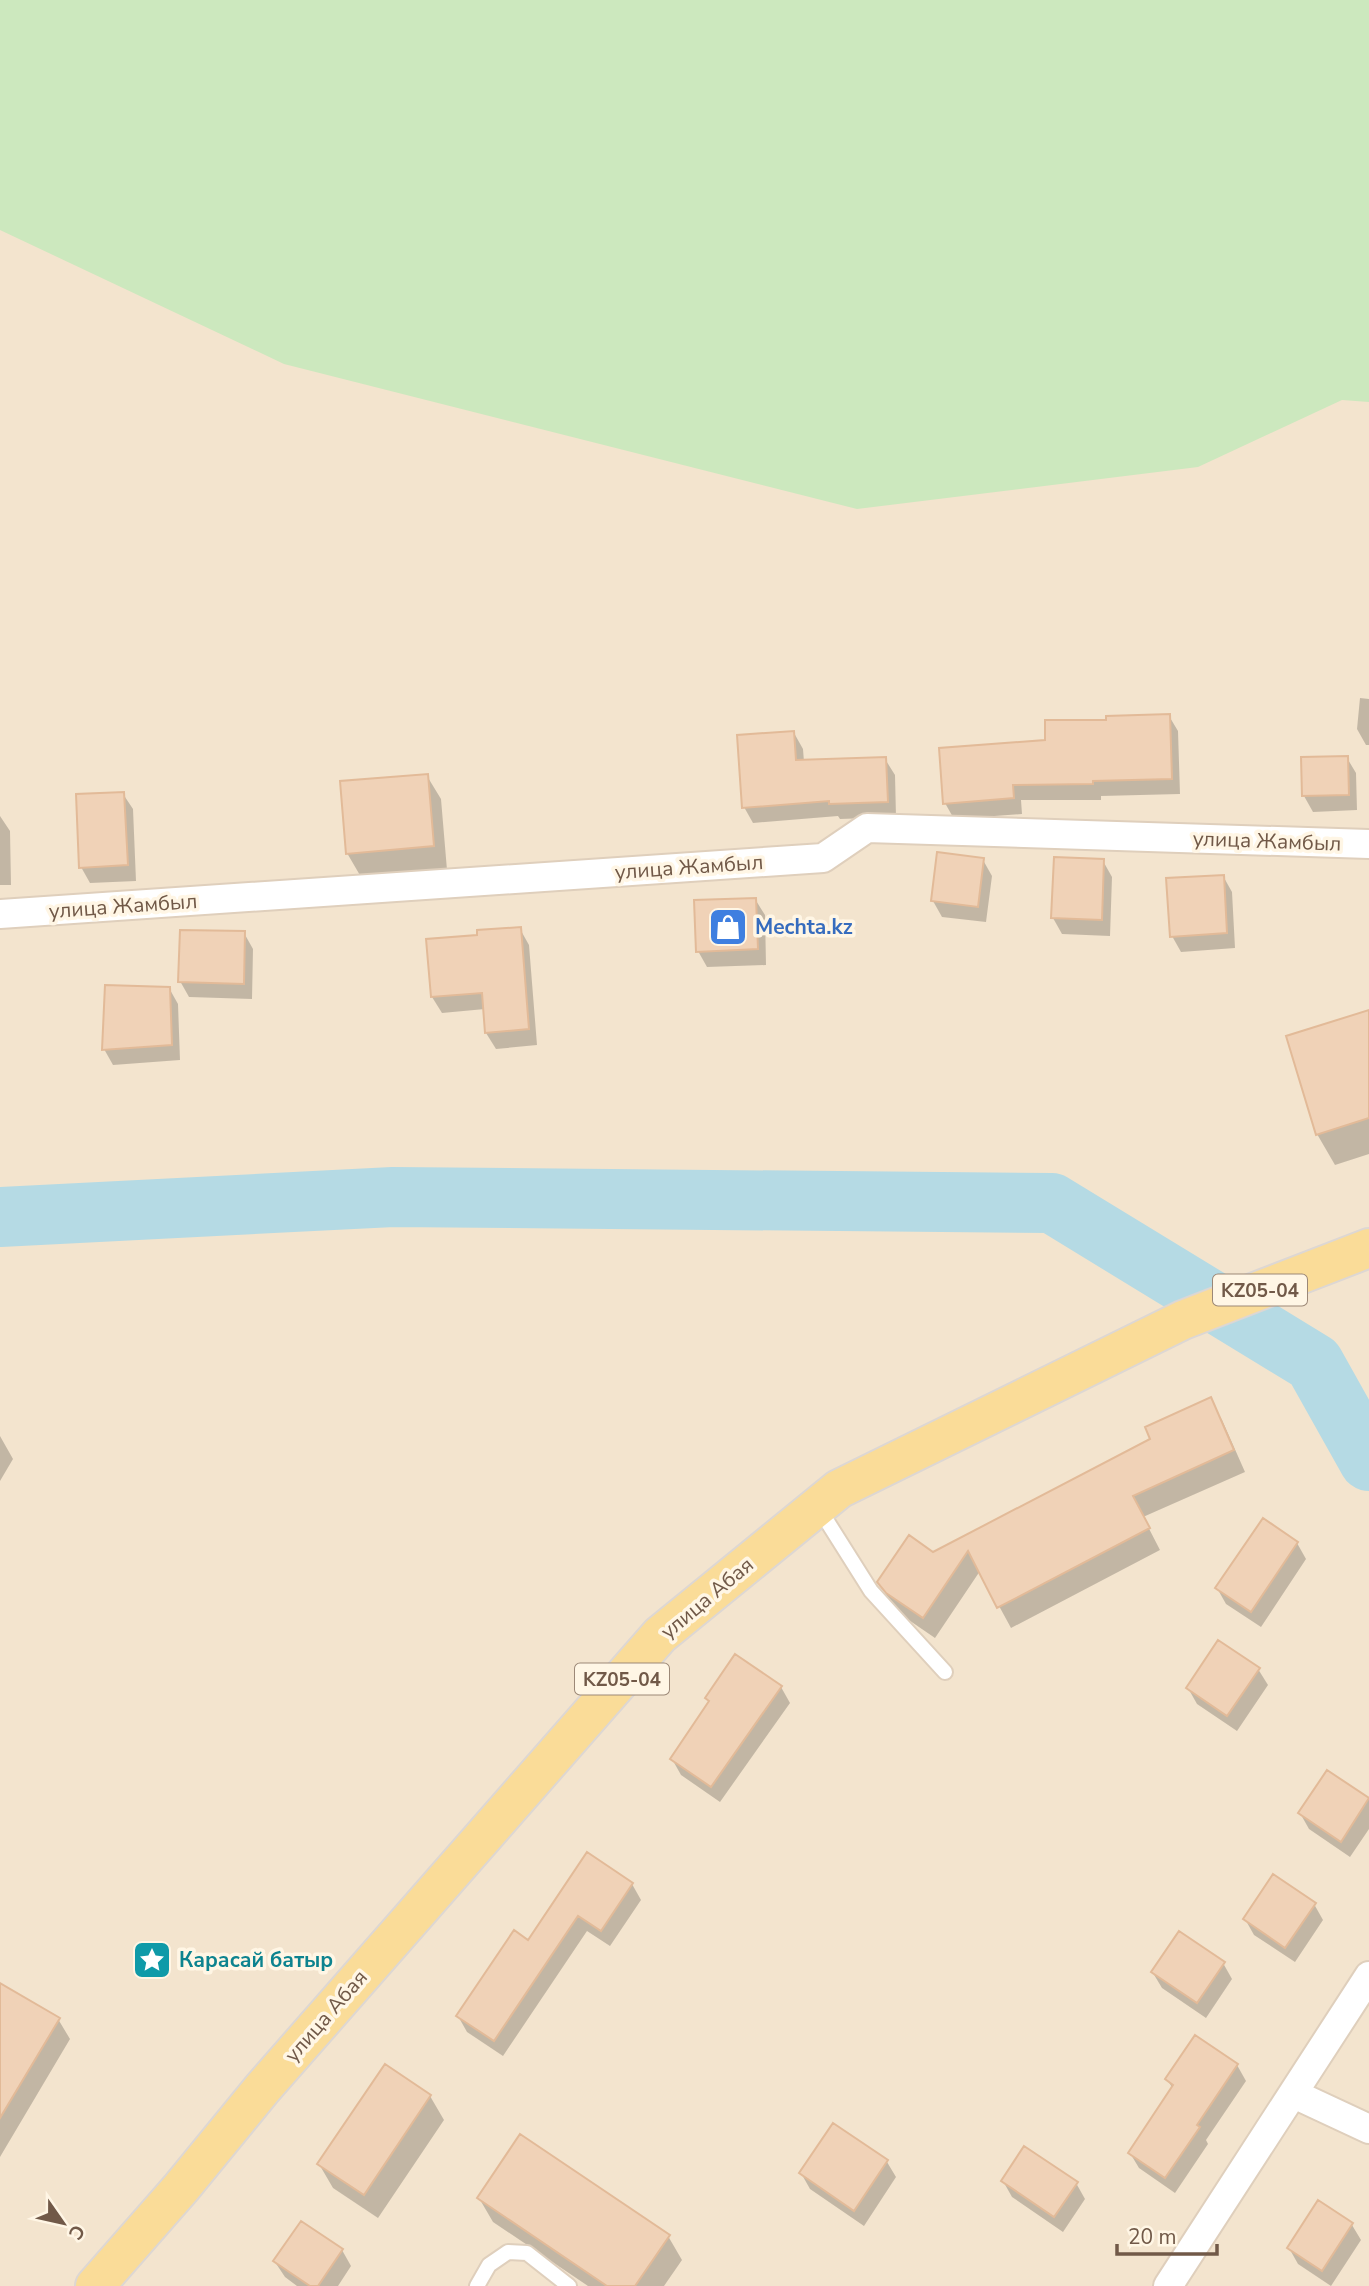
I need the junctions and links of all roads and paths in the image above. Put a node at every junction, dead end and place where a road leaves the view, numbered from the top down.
1 (1369, 844) edge
2 (0, 914) edge
3 (1353, 1254) edge
4 (818, 1507) junction
5 (945, 1672) dead end
6 (1369, 1976) edge
7 (1294, 2094) junction
8 (1369, 2129) edge
9 (95, 2286) edge
10 (477, 2286) edge
11 (569, 2286) edge
12 (1168, 2286) edge

1 - 2 street, улица Жамбыл
3 - 4 main road, улица Абая / KZ05-04
4 - 5 lane
4 - 9 main road, улица Абая / KZ05-04
6 - 7 street
7 - 8 street
7 - 12 street
10 - 11 lane

